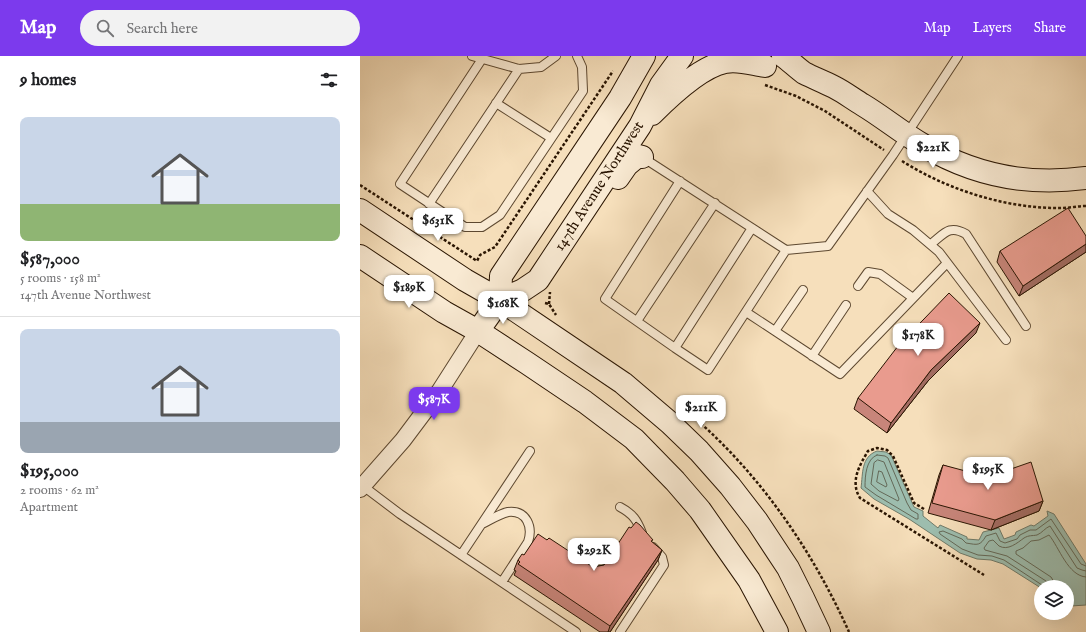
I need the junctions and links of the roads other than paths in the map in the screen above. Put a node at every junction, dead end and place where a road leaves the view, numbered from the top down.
1 (472, 56) edge
2 (556, 56) edge
3 (577, 56) edge
4 (644, 56) edge
5 (682, 56) edge
6 (741, 56) edge
7 (958, 56) edge
8 (482, 59) junction
9 (518, 69) junction
10 (770, 69) edge
11 (496, 103) junction
12 (906, 134) junction
13 (551, 138) junction
14 (637, 142) junction
15 (1086, 178) edge
16 (680, 181) junction
17 (867, 191) junction
18 (715, 203) junction
19 (429, 204) junction
20 (360, 210) edge
21 (752, 228) junction
22 (931, 244) junction
23 (786, 250) junction
24 (360, 256) edge
25 (947, 262) junction
26 (858, 286) dead end
27 (803, 290) dead end
28 (913, 298) junction
29 (500, 300) junction
30 (846, 305) dead end
31 (746, 312) junction
32 (638, 321) junction
33 (1026, 326) dead end
34 (478, 331) junction
35 (775, 331) junction
36 (1006, 340) dead end
37 (675, 348) junction
38 (812, 356) junction
39 (530, 451) dead end
40 (361, 487) edge
41 (620, 507) dead end
42 (481, 524) junction
43 (461, 555) junction
44 (502, 582) junction
45 (576, 632) edge
46 (620, 632) edge
47 (777, 632) edge
48 (819, 632) edge

1 - 8 lane
2 - 9 lane
3 - 13 lane
4 - 29 main road, 147th Avenue Northwest
5 - 14 main road, 147th Avenue Northwest
6 - 10 main road
7 - 12 lane
8 - 9 lane
8 - 19 lane
9 - 11 lane
10 - 12 main road
10 - 14 main road
11 - 13 lane
11 - 19 lane
12 - 15 main road
12 - 17 lane
13 - 19 lane
14 - 16 lane
14 - 29 main road, 147th Avenue Northwest
16 - 18 lane
16 - 32 lane
17 - 22 lane
17 - 23 lane
18 - 21 lane
18 - 32 lane
20 - 29 main road
21 - 23 lane
21 - 37 lane
22 - 25 lane
22 - 33 lane
23 - 31 lane
24 - 34 main road
25 - 28 lane
25 - 36 lane
26 - 28 lane
27 - 35 lane
28 - 38 lane
29 - 34 main road
29 - 48 main road
30 - 38 lane
31 - 35 lane
31 - 37 lane
32 - 37 lane
34 - 40 street
34 - 47 main road
35 - 38 lane
39 - 42 lane
40 - 43 lane
41 - 46 lane
42 - 43 lane
42 - 44 lane
43 - 44 lane
44 - 45 lane

